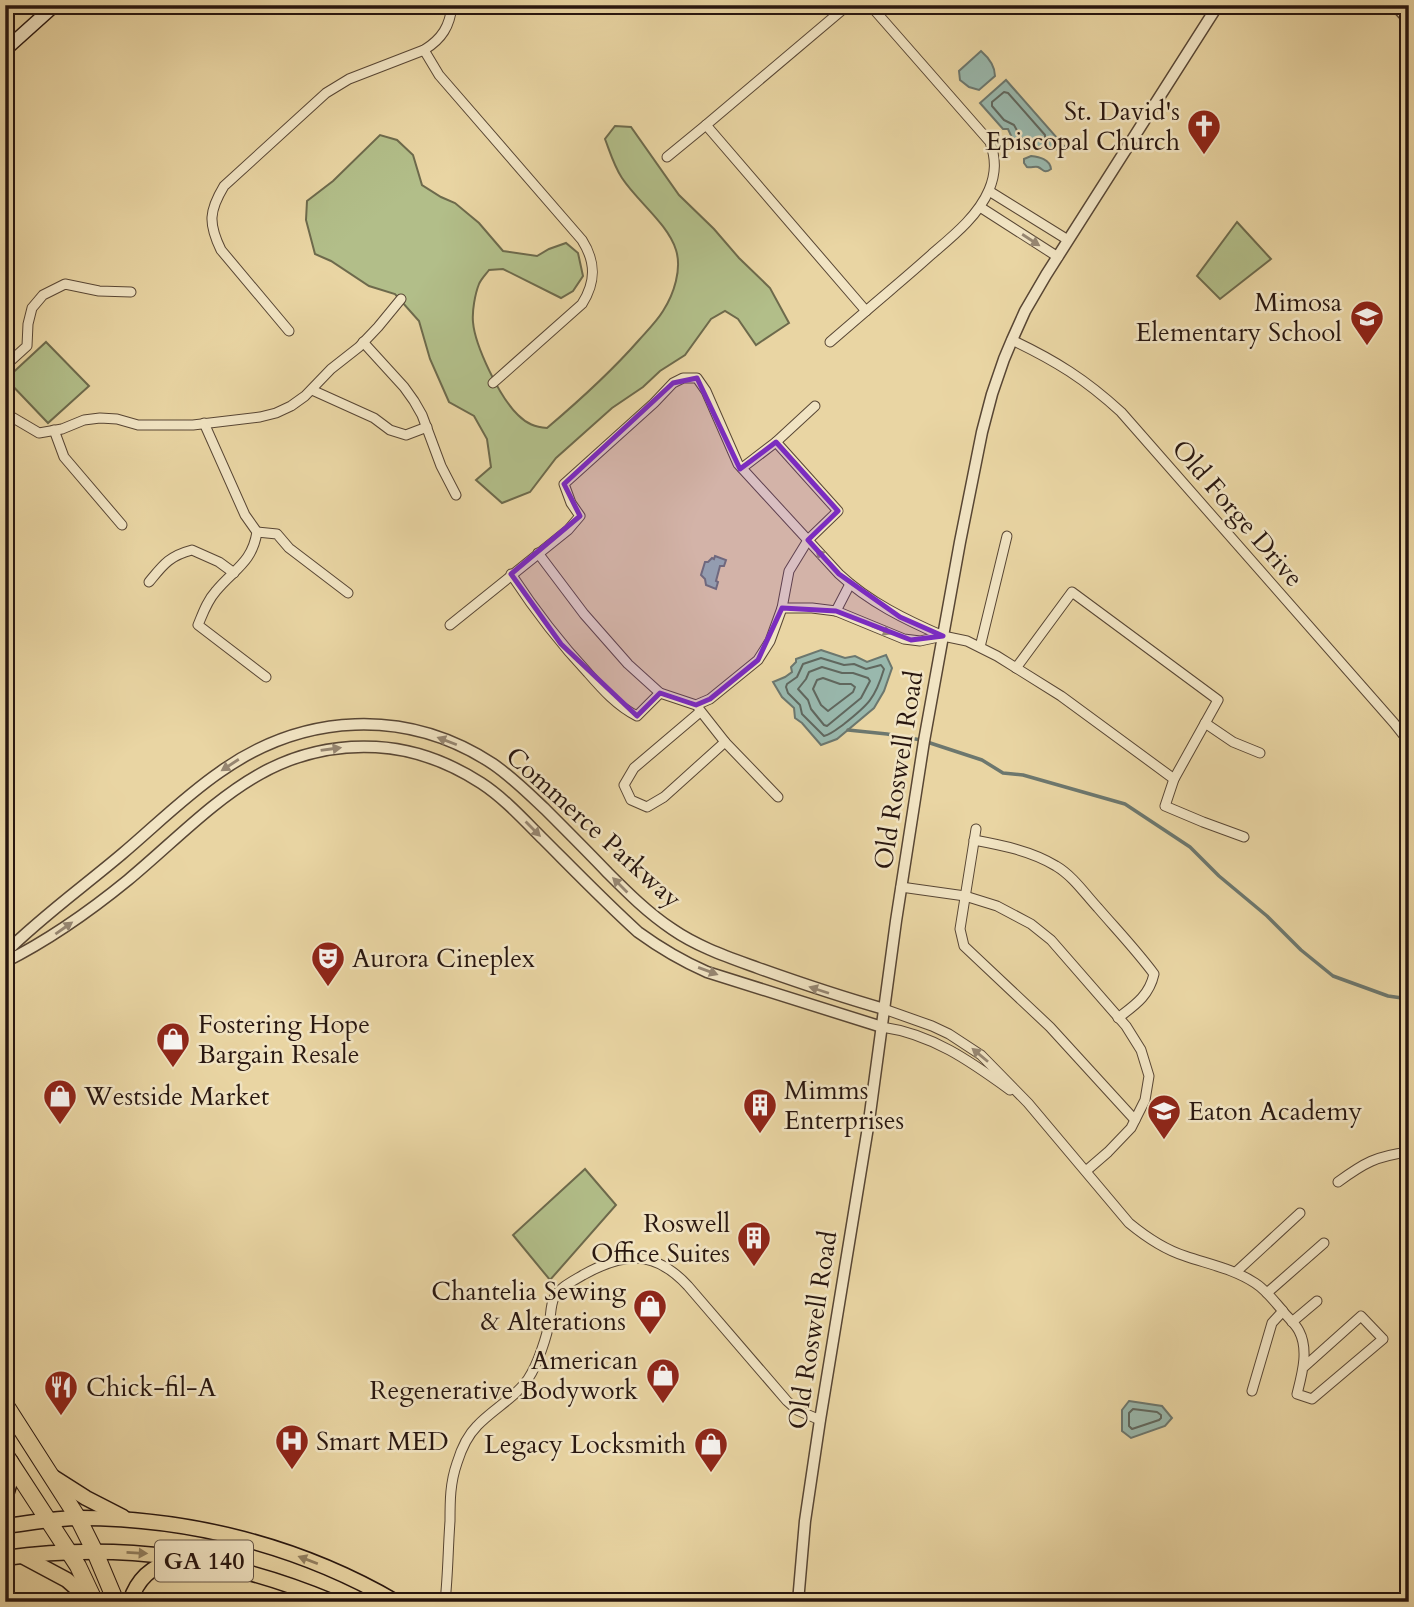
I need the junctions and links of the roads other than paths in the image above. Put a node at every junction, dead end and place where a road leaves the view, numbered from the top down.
1 (55, 5) edge
2 (452, 5) edge
3 (848, 5) edge
4 (870, 5) edge
5 (1218, 5) edge
6 (1395, 5) edge
7 (1409, 20) edge
8 (5, 50) edge
9 (424, 50) junction
10 (706, 125) junction
11 (667, 157) dead end
12 (989, 191) junction
13 (980, 207) junction
14 (1014, 207) junction
15 (1004, 222) junction
16 (1068, 240) junction
17 (1058, 257) junction
18 (131, 292) dead end
19 (401, 299) dead end
20 (866, 311) junction
21 (289, 331) dead end
22 (1012, 340) junction
23 (363, 342) junction
24 (830, 342) dead end
25 (5, 366) edge
26 (493, 383) dead end
27 (312, 390) junction
28 (816, 406) dead end
29 (5, 413) edge
30 (204, 423) junction
31 (426, 427) junction
32 (54, 430) junction
33 (776, 442) junction
34 (742, 468) junction
35 (456, 495) dead end
36 (122, 525) dead end
37 (257, 532) junction
38 (1007, 536) dead end
39 (808, 540) junction
40 (538, 553) junction
41 (234, 573) junction
42 (510, 574) junction
43 (149, 582) dead end
44 (850, 584) junction
45 (348, 593) dead end
46 (782, 608) junction
47 (836, 611) junction
48 (450, 625) dead end
49 (943, 636) junction
50 (980, 647) junction
51 (1016, 668) junction
52 (266, 677) dead end
53 (660, 693) junction
54 (698, 708) junction
55 (1205, 723) junction
56 (1409, 742) edge
57 (725, 743) junction
58 (1260, 753) dead end
59 (1174, 779) junction
60 (778, 797) dead end
61 (1244, 837) dead end
62 (901, 887) junction
63 (965, 896) junction
64 (5, 953) edge
65 (5, 962) edge
66 (884, 1009) junction
67 (1118, 1018) junction
68 (882, 1027) junction
69 (1028, 1103) junction
70 (1135, 1120) junction
71 (1409, 1152) edge
72 (1086, 1171) junction
73 (1338, 1182) dead end
74 (1300, 1213) dead end
75 (1324, 1243) dead end
76 (1236, 1272) junction
77 (1267, 1293) junction
78 (1317, 1301) dead end
79 (1283, 1311) junction
80 (1292, 1322) junction
81 (1304, 1367) junction
82 (1252, 1391) dead end
83 (5, 1404) edge
84 (820, 1420) junction
85 (8, 1458) edge
86 (50, 1475) junction
87 (5, 1498) edge
88 (78, 1518) junction
89 (48, 1520) junction
90 (131, 1520) junction
91 (5, 1526) edge
92 (69, 1552) junction
93 (95, 1552) junction
94 (22, 1556) junction
95 (5, 1558) edge
96 (183, 1558) junction
97 (93, 1602) edge
98 (116, 1602) edge
99 (130, 1602) edge
100 (333, 1602) edge
101 (396, 1602) edge
102 (445, 1602) edge
103 (798, 1602) edge

1 - 8 main road
2 - 9 street
3 - 10 street
4 - 12 street
5 - 16 street, Old Roswell Road
6 - 7 street
9 - 21 street
9 - 26 street
10 - 11 street
10 - 20 street
12 - 13 street
12 - 14 street
13 - 15 street
13 - 20 street
14 - 15 street
14 - 16 street
15 -> 17 street
16 - 17 street, Old Roswell Road
17 - 22 street, Old Roswell Road
18 - 25 street
19 - 23 street
20 - 24 street
22 - 49 street, Old Roswell Road
22 - 56 street, Old Forge Drive
23 - 27 street
23 - 31 street
27 - 30 street
27 - 31 street
28 - 33 street
29 - 32 street
30 - 32 street
30 - 37 street
31 - 35 street
32 - 36 street
33 - 34 street
33 - 39 street
34 - 39 street
34 - 40 street
37 - 41 street
37 - 45 street
38 - 50 street
44 -> 39 street
39 - 46 street
40 - 42 street
40 - 53 street
41 - 43 street
41 - 52 street
42 - 48 street
42 - 53 street
44 - 47 street
44 - 49 street
46 - 47 street
46 - 54 street
47 -> 49 street
49 - 50 street
49 - 62 street, Old Roswell Road
50 - 51 street
51 - 55 street
51 - 59 street
53 - 54 street
54 - 57 street
54 - 57 street
55 - 58 street
55 - 59 street
57 - 60 street
59 - 61 street
62 - 63 street
62 - 66 street, Old Roswell Road
63 - 67 street
63 - 67 street
63 - 70 street
66 -> 64 street, Commerce Parkway
65 -> 68 street, Commerce Parkway
66 - 68 street, Old Roswell Road
69 -> 66 street
67 - 70 street
68 - 69 street
68 - 84 street, Old Roswell Road
69 - 72 street
70 - 72 street
71 - 73 street
72 - 76 street
74 - 76 street
75 - 77 street
76 - 77 street
77 - 79 street
78 - 80 street
79 - 80 street
79 - 82 street
80 - 81 street
81 - 81 street
83 - 86 highway
84 - 102 street
84 - 103 street, Old Roswell Road
85 - 87 main road
85 - 89 highway
86 - 88 highway
86 - 90 main road, GA 140
88 - 89 main road
88 - 90 main road
88 - 93 highway
89 - 91 main road
89 - 92 highway
101 -> 90 main road, GA 140
92 - 93 main road, GA 140
92 - 94 main road
92 - 97 highway
93 -> 96 main road, GA 140
93 - 98 highway
94 - 95 main road
94 - 97 main road
96 - 99 main road
96 - 100 main road, GA 140

